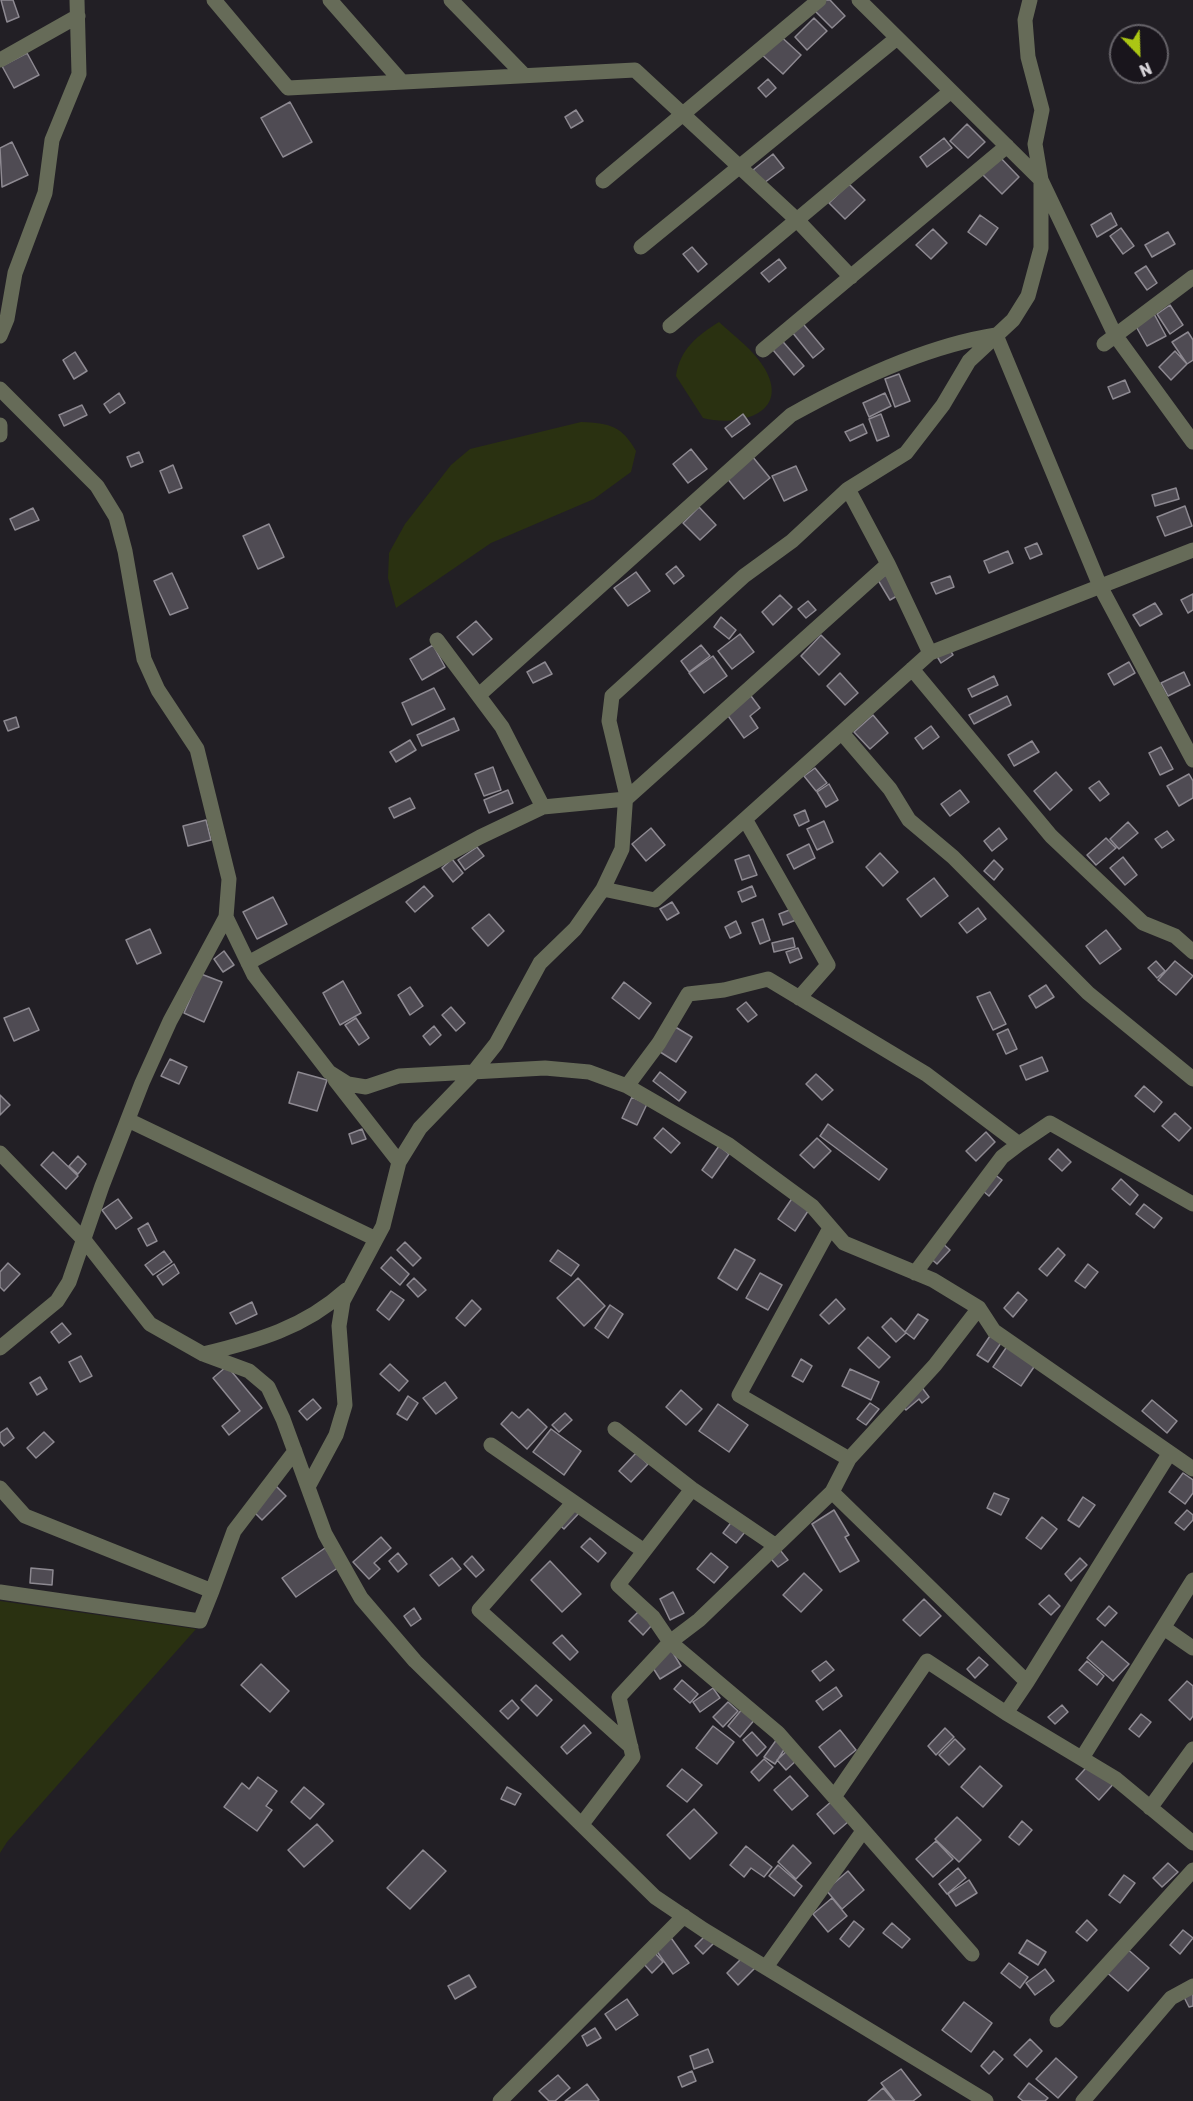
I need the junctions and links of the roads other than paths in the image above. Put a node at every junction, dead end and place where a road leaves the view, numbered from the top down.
1 (77, 0) edge
2 (214, 0) edge
3 (330, 0) edge
4 (452, 0) edge
5 (819, 0) edge
6 (859, 0) edge
7 (1030, 0) edge
8 (78, 16) junction
9 (897, 38) junction
10 (0, 60) edge
11 (524, 75) junction
12 (402, 82) junction
13 (951, 91) junction
14 (682, 115) junction
15 (1007, 147) junction
16 (738, 168) junction
17 (1041, 180) junction
18 (603, 181) dead end
19 (797, 220) junction
20 (641, 247) dead end
21 (851, 277) junction
22 (1193, 277) edge
23 (670, 326) dead end
24 (0, 336) edge
25 (996, 336) junction
26 (1109, 340) junction
27 (763, 350) dead end
28 (0, 389) edge
29 (0, 425) edge
30 (0, 435) edge
31 (1193, 442) edge
32 (848, 489) junction
33 (1193, 550) edge
34 (888, 564) junction
35 (1100, 586) junction
36 (437, 639) dead end
37 (930, 653) junction
38 (912, 669) junction
39 (479, 695) junction
40 (842, 732) junction
41 (1193, 760) edge
42 (626, 800) junction
43 (543, 807) junction
44 (745, 819) junction
45 (603, 889) junction
46 (226, 916) junction
47 (1193, 952) edge
48 (248, 963) junction
49 (799, 998) junction
50 (329, 1072) junction
51 (473, 1073) junction
52 (1193, 1079) edge
53 (627, 1086) junction
54 (128, 1120) junction
55 (1019, 1144) junction
56 (0, 1153) edge
57 (399, 1162) junction
58 (1193, 1204) edge
59 (830, 1228) junction
60 (376, 1239) junction
61 (85, 1241) junction
62 (915, 1273) junction
63 (352, 1284) junction
64 (979, 1308) junction
65 (0, 1348) edge
66 (203, 1354) junction
67 (615, 1429) dead end
68 (491, 1445) dead end
69 (295, 1451) junction
70 (1169, 1454) junction
71 (849, 1459) junction
72 (1193, 1469) edge
73 (308, 1486) junction
74 (0, 1488) edge
75 (692, 1489) junction
76 (832, 1492) junction
77 (573, 1503) junction
78 (776, 1546) junction
79 (644, 1551) junction
80 (1193, 1580) edge
81 (212, 1591) junction
82 (0, 1592) edge
83 (1164, 1628) junction
84 (670, 1642) junction
85 (1193, 1648) edge
86 (1027, 1682) junction
87 (1006, 1713) junction
88 (631, 1747) junction
89 (1193, 1749) edge
90 (1082, 1758) junction
91 (834, 1797) junction
92 (1150, 1808) junction
93 (582, 1824) junction
94 (863, 1831) junction
95 (1193, 1843) edge
96 (1193, 1870) edge
97 (684, 1916) junction
98 (972, 1954) dead end
99 (766, 1967) junction
100 (1193, 1986) edge
101 (1057, 2020) dead end
102 (500, 2101) edge
103 (986, 2101) edge
104 (1083, 2101) edge

1 - 8 street
2 - 12 street
3 - 12 street
4 - 11 street
5 - 14 street
6 - 9 street
7 - 17 street
8 - 10 street
8 - 24 street
9 - 13 street
9 - 16 street
11 - 12 street
11 - 14 street
13 - 15 street
13 - 19 street
14 - 16 street
14 - 18 street
15 - 17 street
15 - 21 street
16 - 19 street
16 - 20 street
17 - 25 street
17 - 26 street
19 - 21 street
19 - 23 street
21 - 27 street
22 - 26 street
25 - 32 street
25 - 35 street
25 - 39 street
26 - 31 street
28 - 46 street
29 - 30 street
32 - 34 street
32 - 42 street
33 - 35 street
34 - 37 street
34 - 42 street
35 - 37 street
35 - 41 street
36 - 39 street
37 - 38 street
38 - 40 street
38 - 47 street
39 - 43 street
40 - 44 street
40 - 52 street
42 - 43 street
42 - 45 street
43 - 48 street
44 - 45 street
44 - 49 street
45 - 51 street
46 - 48 street
46 - 54 street
48 - 50 street
49 - 53 street
49 - 55 street
50 - 51 street
50 - 57 street
51 - 53 street
51 - 57 street
53 - 59 street
54 - 60 street
54 - 61 street
55 - 58 street
55 - 62 street
56 - 61 street
57 - 60 street
59 - 62 street
59 - 71 street
60 - 63 street
61 - 65 street
61 - 66 street
62 - 64 street
63 - 66 street
63 - 73 street
64 - 70 street
64 - 71 street
66 - 69 street
67 - 75 street
68 - 77 street
69 - 73 street
69 - 81 street
70 - 72 street
70 - 86 street
71 - 76 street
73 - 93 street
74 - 81 street
75 - 78 street
75 - 79 street
76 - 78 street
76 - 86 street
77 - 79 street
77 - 88 street
78 - 84 street
79 - 84 street
80 - 83 street
81 - 82 street
83 - 85 street
83 - 90 street
84 - 88 street
84 - 91 street
86 - 87 street
87 - 90 street
87 - 91 street
88 - 93 street
89 - 92 street
90 - 92 street
91 - 94 street
92 - 95 street
93 - 97 street
94 - 98 street
94 - 99 street
96 - 101 street
97 - 99 street
97 - 102 street
99 - 103 street
100 - 104 street

